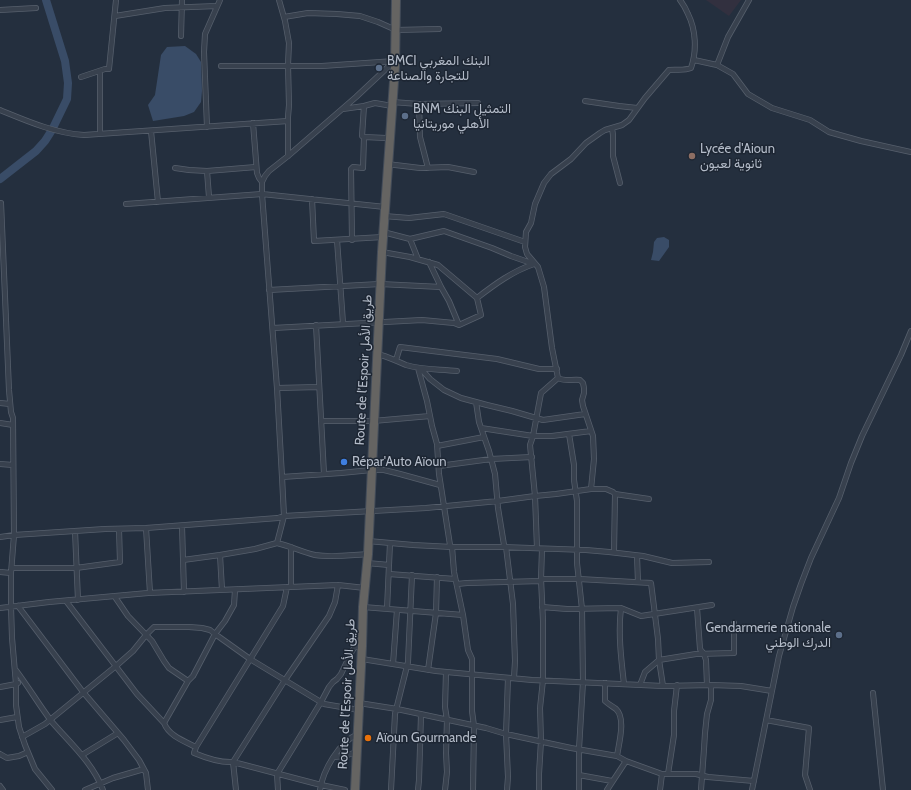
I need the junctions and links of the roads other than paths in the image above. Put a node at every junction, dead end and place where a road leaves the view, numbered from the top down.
1 (116, 0) edge
2 (182, 0) edge
3 (220, 0) edge
4 (279, 0) edge
5 (396, 0) edge
6 (680, 0) edge
7 (750, 0) edge
8 (203, 1) edge
9 (204, 6) junction
10 (217, 6) junction
11 (182, 7) junction
12 (36, 8) dead end
13 (0, 10) edge
14 (115, 16) junction
15 (284, 17) junction
16 (439, 29) dead end
17 (396, 30) junction
18 (181, 36) dead end
19 (694, 60) junction
20 (395, 62) junction
21 (288, 65) junction
22 (717, 65) junction
23 (221, 66) dead end
24 (100, 71) junction
25 (80, 77) dead end
26 (585, 101) dead end
27 (478, 103) dead end
28 (392, 104) junction
29 (419, 104) junction
30 (364, 106) junction
31 (637, 108) junction
32 (343, 109) junction
33 (0, 110) edge
34 (288, 121) junction
35 (252, 123) junction
36 (207, 126) junction
37 (612, 128) junction
38 (151, 131) junction
39 (100, 134) junction
40 (364, 136) junction
41 (390, 137) junction
42 (911, 152) edge
43 (288, 156) junction
44 (387, 164) junction
45 (256, 167) junction
46 (175, 168) dead end
47 (428, 168) junction
48 (208, 171) junction
49 (474, 172) dead end
50 (262, 182) junction
51 (620, 184) dead end
52 (262, 194) junction
53 (209, 197) junction
54 (312, 199) junction
55 (158, 202) junction
56 (1, 203) dead end
57 (351, 203) junction
58 (126, 204) dead end
59 (384, 212) junction
60 (383, 234) junction
61 (1, 239) edge
62 (410, 239) junction
63 (337, 240) junction
64 (352, 240) junction
65 (525, 242) junction
66 (382, 252) junction
67 (418, 259) junction
68 (429, 262) junction
69 (534, 264) junction
70 (380, 284) junction
71 (340, 286) junction
72 (441, 287) junction
73 (269, 290) junction
74 (477, 298) junction
75 (6, 299) junction
76 (0, 300) edge
77 (378, 322) junction
78 (343, 323) junction
79 (316, 325) junction
80 (459, 325) junction
81 (273, 328) junction
82 (911, 331) edge
83 (377, 354) junction
84 (396, 360) junction
85 (418, 368) junction
86 (557, 369) junction
87 (457, 370) dead end
88 (558, 378) junction
89 (319, 387) junction
90 (277, 388) junction
91 (476, 402) junction
92 (0, 403) edge
93 (10, 404) junction
94 (585, 414) junction
95 (430, 416) junction
96 (536, 418) junction
97 (374, 420) junction
98 (321, 421) junction
99 (0, 423) edge
100 (13, 425) junction
101 (481, 428) junction
102 (592, 431) junction
103 (569, 434) junction
104 (533, 436) junction
105 (484, 437) junction
106 (437, 446) junction
107 (532, 457) junction
108 (491, 459) junction
109 (0, 464) edge
110 (13, 465) junction
111 (439, 466) junction
112 (371, 470) junction
113 (324, 474) junction
114 (282, 477) junction
115 (440, 485) junction
116 (591, 489) junction
117 (575, 491) junction
118 (615, 494) junction
119 (535, 496) junction
120 (649, 499) dead end
121 (498, 501) junction
122 (444, 506) junction
123 (369, 510) junction
124 (284, 516) junction
125 (182, 526) junction
126 (146, 528) junction
127 (119, 529) junction
128 (74, 531) junction
129 (14, 535) junction
130 (0, 537) edge
131 (368, 541) junction
132 (276, 543) junction
133 (390, 543) junction
134 (291, 547) junction
135 (452, 547) junction
136 (506, 547) junction
137 (537, 548) junction
138 (542, 549) junction
139 (578, 550) junction
140 (614, 552) junction
141 (368, 554) junction
142 (220, 555) junction
143 (637, 556) junction
144 (183, 560) junction
145 (710, 562) dead end
146 (367, 563) junction
147 (389, 565) junction
148 (76, 568) junction
149 (12, 570) junction
150 (0, 572) edge
151 (389, 574) junction
152 (412, 575) junction
153 (437, 578) junction
154 (579, 579) junction
155 (541, 580) junction
156 (456, 581) junction
157 (511, 582) junction
158 (638, 582) junction
159 (338, 584) junction
160 (289, 587) junction
161 (365, 588) junction
162 (222, 590) junction
163 (234, 590) junction
164 (184, 592) junction
165 (150, 593) junction
166 (115, 597) junction
167 (78, 600) junction
168 (66, 601) junction
169 (712, 605) dead end
170 (18, 606) junction
171 (11, 607) junction
172 (363, 607) junction
173 (542, 607) junction
174 (0, 608) edge
175 (621, 608) junction
176 (697, 608) junction
177 (387, 609) junction
178 (582, 609) junction
179 (397, 610) junction
180 (410, 612) junction
181 (436, 613) junction
182 (655, 614) junction
183 (463, 615) junction
184 (734, 623) dead end
185 (215, 634) junction
186 (146, 635) junction
187 (362, 646) junction
188 (704, 654) junction
189 (250, 659) junction
190 (362, 659) junction
191 (659, 660) junction
192 (393, 664) junction
193 (116, 666) junction
194 (407, 667) junction
195 (15, 669) junction
196 (428, 670) junction
197 (446, 672) junction
198 (472, 674) junction
199 (508, 678) junction
200 (514, 678) junction
201 (22, 679) junction
202 (285, 680) junction
203 (543, 680) junction
204 (188, 682) junction
205 (584, 682) junction
206 (605, 683) junction
207 (16, 684) junction
208 (624, 684) junction
209 (640, 684) junction
210 (677, 685) junction
211 (709, 685) junction
212 (663, 686) junction
213 (0, 687) edge
214 (772, 691) junction
215 (83, 692) junction
216 (873, 693) dead end
217 (321, 702) junction
218 (359, 706) junction
219 (397, 709) junction
220 (421, 715) junction
221 (17, 717) junction
222 (0, 720) edge
223 (50, 720) junction
224 (447, 720) junction
225 (766, 720) junction
226 (164, 723) junction
227 (474, 726) junction
228 (118, 733) junction
229 (358, 734) junction
230 (506, 734) junction
231 (22, 737) junction
232 (541, 741) junction
233 (196, 747) junction
234 (579, 749) junction
235 (28, 752) junction
236 (356, 752) junction
237 (0, 754) edge
238 (82, 755) junction
239 (334, 756) junction
240 (617, 756) junction
241 (626, 761) junction
242 (234, 762) junction
243 (144, 768) junction
244 (277, 774) junction
245 (662, 774) junction
246 (668, 774) junction
247 (579, 775) junction
248 (702, 776) junction
249 (612, 781) junction
250 (754, 781) junction
251 (100, 784) junction
252 (0, 786) edge
253 (320, 788) edge
254 (3, 790) edge
255 (52, 790) edge
256 (85, 790) edge
257 (102, 790) edge
258 (148, 790) edge
259 (236, 790) edge
260 (278, 790) edge
261 (345, 790) edge
262 (355, 790) edge
263 (391, 790) edge
264 (418, 790) edge
265 (445, 790) edge
266 (473, 790) edge
267 (507, 790) edge
268 (539, 790) edge
269 (579, 790) edge
270 (607, 790) edge
271 (660, 790) edge
272 (701, 790) edge
273 (752, 790) edge
274 (810, 790) edge
275 (883, 790) edge

1 - 14 street
2 - 11 street
3 - 10 street
4 - 15 street
5 - 17 highway, Route de l’Espoir طريق الأمل
6 - 19 street
7 - 22 street
8 - 9 street
9 - 10 street
9 - 11 street
10 - 36 street
11 - 14 street
11 - 18 street
12 - 13 street
14 - 24 street
15 - 17 street
15 - 21 street
16 - 17 street
17 - 20 highway, Route de l’Espoir طريق الأمل
19 - 22 street
19 - 31 street
20 - 21 street
20 - 28 highway, Route de l’Espoir طريق الأمل
20 - 32 street
21 - 23 street
21 - 34 street
22 - 42 street
24 - 25 street
24 - 39 street
26 - 31 street
27 - 29 street
28 - 29 street
28 - 30 street
28 - 41 highway, Route de l’Espoir طريق الأمل
29 - 47 street
30 - 32 street
30 - 40 street
31 - 37 street
32 - 43 street
33 - 39 street
34 - 35 street
34 - 43 street
35 - 36 street
35 - 45 street
36 - 38 street
37 - 51 street
37 - 65 street
38 - 39 street
38 - 55 street
40 - 41 street
40 - 57 street
41 - 44 highway, Route de l’Espoir طريق الأمل
43 - 50 street
44 - 47 street
44 - 59 highway, Route de l’Espoir طريق الأمل
45 - 48 street
45 - 50 street
46 - 48 street
47 - 49 street
48 - 53 street
50 - 52 street
52 - 53 street
52 - 54 street
52 - 73 street
53 - 55 street
54 - 57 street
54 - 63 street
55 - 58 street
56 - 61 street
57 - 59 street
57 - 64 street
59 - 60 highway, Route de l’Espoir طريق الأمل
59 - 65 street
60 - 62 street
60 - 64 street
60 - 66 highway, Route de l’Espoir طريق الأمل
61 - 75 street
62 - 67 street
62 - 69 street
63 - 64 street
63 - 71 street
65 - 69 street
66 - 67 street
66 - 70 highway, Route de l’Espoir طريق الأمل
67 - 68 street
68 - 72 street
68 - 74 street
69 - 74 street
69 - 86 street
70 - 71 street
70 - 72 street
70 - 77 highway, Route de l’Espoir طريق الأمل
71 - 73 street
71 - 78 street
72 - 80 street
73 - 81 street
74 - 80 street
75 - 76 street
75 - 93 street
77 - 78 street
77 - 80 street
77 - 83 highway, Route de l’Espoir طريق الأمل
78 - 79 street
79 - 81 street
79 - 89 street
81 - 90 street
82 - 214 street
83 - 84 street
83 - 97 highway, Route de l’Espoir طريق الأمل
84 - 85 street
84 - 86 street
85 - 87 street
85 - 91 street
85 - 95 street
86 - 88 street
88 - 94 street
88 - 96 street
89 - 90 street
89 - 98 street
90 - 114 street
91 - 96 street
91 - 101 street
92 - 93 street
93 - 100 street
94 - 96 street
94 - 102 street
95 - 97 street
95 - 106 street
96 - 104 street
97 - 98 street
97 - 112 highway, Route de l’Espoir طريق الأمل
98 - 113 street
99 - 100 street
100 - 110 street
101 - 104 street
101 - 105 street
102 - 103 street
102 - 116 street
103 - 104 street
103 - 117 street
104 - 107 street
105 - 106 street
105 - 108 street
106 - 111 street
107 - 108 street
107 - 119 street
108 - 111 street
108 - 121 street
109 - 110 street
110 - 129 street
111 - 115 street
112 - 113 street
112 - 115 street
112 - 123 highway, Route de l’Espoir طريق الأمل
113 - 114 street
114 - 124 street
115 - 122 street
116 - 117 street
116 - 118 street
117 - 119 street
117 - 139 street
118 - 120 street
118 - 140 street
119 - 121 street
119 - 137 street
121 - 122 street
121 - 136 street
122 - 123 street
122 - 135 street
123 - 124 street
123 - 131 highway, Route de l’Espoir طريق الأمل
124 - 125 street
124 - 132 street
125 - 126 street
125 - 144 street
126 - 127 street
126 - 165 street
127 - 128 street
127 - 148 street
128 - 129 street
128 - 148 street
129 - 130 street
129 - 149 street
131 - 133 street
131 - 141 highway, Route de l’Espoir طريق الأمل
132 - 134 street
132 - 142 street
133 - 135 street
133 - 147 street
134 - 141 street
134 - 160 street
135 - 136 street
135 - 156 street
136 - 137 street
136 - 157 street
137 - 138 street
138 - 139 street
138 - 155 street
139 - 140 street
139 - 154 street
140 - 143 street
141 - 146 highway, Route de l’Espoir طريق الأمل
142 - 144 street
142 - 162 street
143 - 145 street
143 - 158 street
144 - 164 street
146 - 147 street
146 - 161 highway, Route de l’Espoir طريق الأمل
147 - 151 street
148 - 149 street
148 - 167 street
149 - 150 street
149 - 171 street
151 - 152 street
151 - 177 street
152 - 153 street
152 - 180 street
153 - 156 street
153 - 181 street
154 - 155 street
154 - 158 street
154 - 178 street
155 - 157 street
155 - 173 street
156 - 157 street
156 - 183 street
157 - 200 street
158 - 182 street
159 - 160 street
159 - 161 street
159 - 202 street
160 - 163 street
160 - 189 street
161 - 172 highway, Route de l’Espoir طريق الأمل
162 - 163 street
162 - 164 street
163 - 185 street
164 - 165 street
165 - 166 street
166 - 167 street
166 - 186 street
167 - 168 street
168 - 170 street
168 - 193 street
169 - 176 street
170 - 171 street
170 - 215 street
171 - 174 street
171 - 195 street
172 - 177 street
172 - 187 highway, Route de l’Espoir طريق الأمل
173 - 178 street
173 - 203 street
175 - 178 street
175 - 182 street
175 - 208 street
176 - 182 street
176 - 188 street
177 - 179 street
178 - 205 street
179 - 180 street
179 - 192 street
180 - 181 street
180 - 194 street
181 - 183 street
181 - 196 street
182 - 191 street
183 - 198 street
184 - 188 street
185 - 186 street
185 - 189 street
185 - 204 street
186 - 193 street
186 - 204 street
187 - 190 highway, Route de l’Espoir طريق الأمل
187 - 217 street
188 - 191 street
188 - 211 street
189 - 202 street
189 - 233 street
190 - 192 street
190 - 218 highway, Route de l’Espoir طريق الأمل
191 - 209 street
191 - 212 street
192 - 194 street
193 - 215 street
193 - 226 street
194 - 196 street
194 - 219 street
195 - 201 street
195 - 207 street
196 - 197 street
197 - 198 street
197 - 224 street
198 - 199 street
198 - 227 street
199 - 200 street
199 - 230 street
200 - 203 street
201 - 207 street
201 - 223 street
202 - 217 street
202 - 242 street
203 - 205 street
203 - 232 street
204 - 226 street
205 - 206 street
205 - 234 street
206 - 208 street
206 - 240 street
207 - 213 street
207 - 221 street
208 - 209 street
209 - 212 street
210 - 211 street
210 - 212 street
210 - 246 street
211 - 214 street
211 - 248 street
214 - 225 street
215 - 223 street
215 - 228 street
216 - 275 street
217 - 218 street
217 - 244 street
218 - 219 street
218 - 229 highway, Route de l’Espoir طريق الأمل
219 - 220 street
219 - 263 street
220 - 224 street
220 - 264 street
221 - 222 street
221 - 231 street
223 - 231 street
223 - 238 street
224 - 227 street
224 - 265 street
225 - 250 street
225 - 274 street
226 - 233 street
227 - 230 street
227 - 266 street
228 - 238 street
228 - 243 street
229 - 236 highway, Route de l’Espoir طريق الأمل
229 - 239 street
230 - 232 street
230 - 267 street
231 - 235 street
232 - 234 street
232 - 268 street
233 - 242 street
234 - 240 street
234 - 247 street
235 - 237 street
235 - 255 street
236 - 239 street
236 - 262 highway, Route de l’Espoir طريق الأمل
238 - 251 street
239 - 253 street
240 - 241 street
241 - 245 street
241 - 249 street
242 - 244 street
242 - 259 street
243 - 251 street
243 - 258 street
244 - 253 street
244 - 260 street
245 - 246 street
245 - 271 street
246 - 248 street
247 - 249 street
247 - 269 street
248 - 250 street
248 - 272 street
249 - 270 street
250 - 273 street
251 - 256 street
251 - 257 street
252 - 254 street
253 - 261 street

